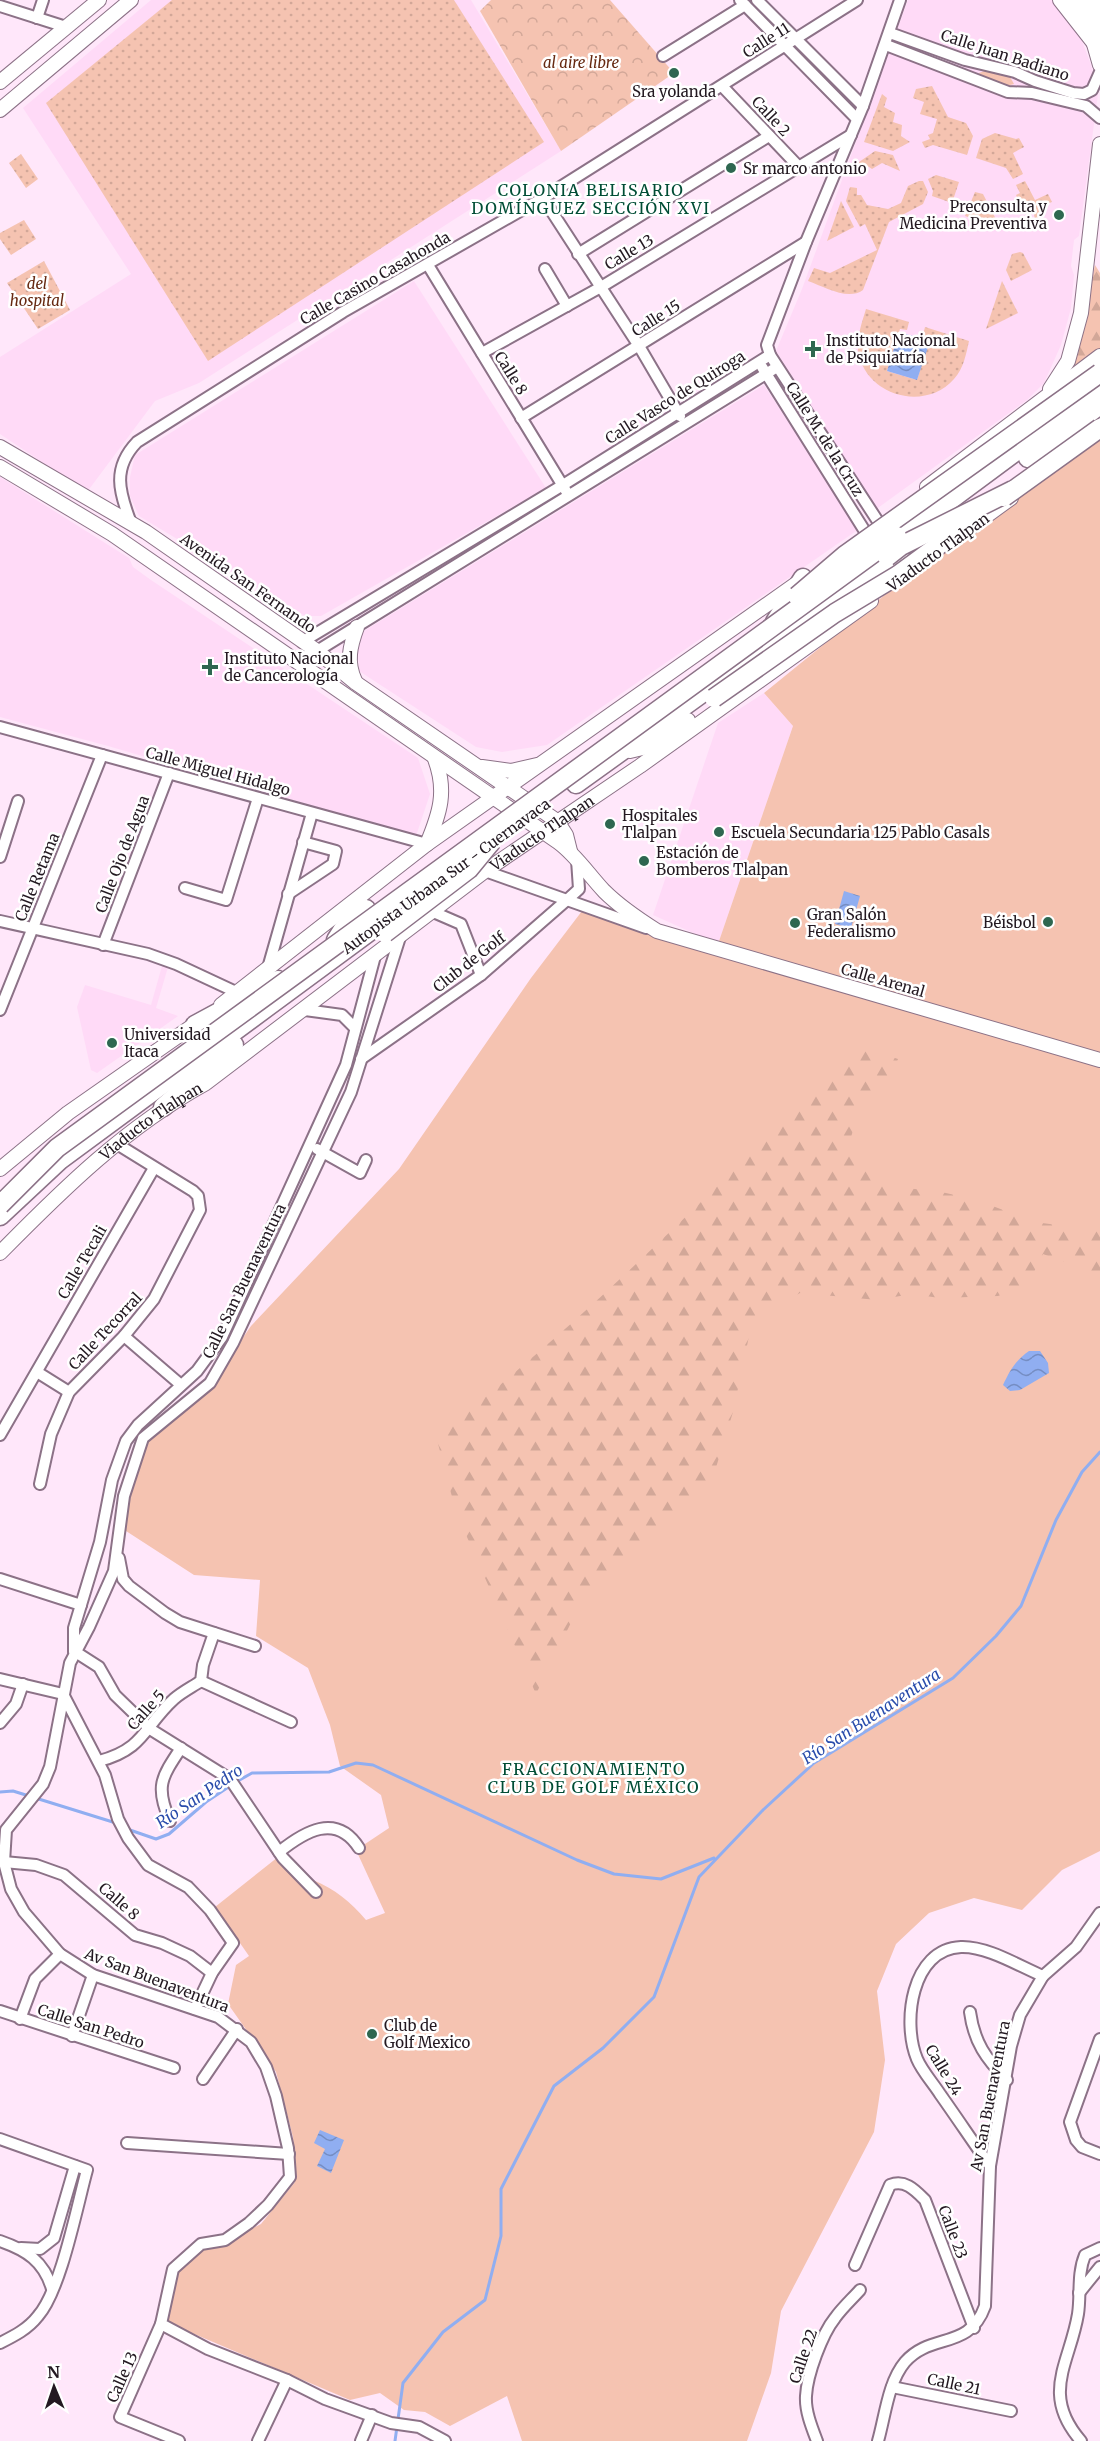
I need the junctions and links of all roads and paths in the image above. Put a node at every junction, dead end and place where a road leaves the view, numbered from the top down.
1 (43, 0) edge
2 (99, 0) edge
3 (131, 0) edge
4 (757, 0) edge
5 (857, 0) edge
6 (900, 0) edge
7 (1060, 0) edge
8 (1076, 0) edge
9 (1092, 0) edge
10 (742, 2) edge
11 (0, 6) edge
12 (1100, 11) edge
13 (37, 18) junction
14 (66, 27) junction
15 (890, 33) junction
16 (796, 39) junction
17 (1098, 41) edge
18 (785, 45) junction
19 (886, 45) junction
20 (663, 56) dead end
21 (965, 60) junction
22 (1100, 65) edge
23 (961, 72) junction
24 (1100, 72) edge
25 (0, 82) edge
26 (722, 86) junction
27 (863, 106) junction
28 (0, 110) edge
29 (1100, 118) edge
30 (857, 119) junction
31 (851, 135) junction
32 (769, 136) junction
33 (1100, 144) edge
34 (799, 167) junction
35 (543, 198) junction
36 (1100, 224) edge
37 (1100, 240) edge
38 (806, 242) junction
39 (578, 254) junction
40 (428, 265) junction
41 (545, 269) dead end
42 (601, 287) junction
43 (567, 306) junction
44 (639, 346) junction
45 (482, 353) junction
46 (770, 355) junction
47 (1100, 356) edge
48 (759, 362) junction
49 (777, 367) junction
50 (766, 373) junction
51 (1100, 373) edge
52 (1100, 389) edge
53 (1044, 405) junction
54 (1100, 405) edge
55 (678, 412) junction
56 (521, 418) junction
57 (685, 424) junction
58 (1097, 435) edge
59 (2, 451) edge
60 (24, 460) junction
61 (0, 467) edge
62 (18, 478) junction
63 (563, 485) junction
64 (1013, 490) junction
65 (570, 496) junction
66 (130, 523) junction
67 (879, 523) junction
68 (866, 532) junction
69 (899, 541) junction
70 (190, 563) junction
71 (173, 576) junction
72 (803, 578) junction
73 (902, 578) junction
74 (805, 619) junction
75 (357, 627) junction
76 (761, 636) junction
77 (302, 642) junction
78 (317, 651) junction
79 (296, 660) junction
80 (756, 682) junction
81 (356, 683) junction
82 (0, 727) edge
83 (627, 732) junction
84 (630, 751) junction
85 (102, 755) junction
86 (435, 759) junction
87 (542, 764) junction
88 (478, 766) junction
89 (169, 773) junction
90 (577, 778) junction
91 (509, 788) junction
92 (258, 798) junction
93 (493, 799) junction
94 (18, 801) dead end
95 (312, 813) junction
96 (557, 820) junction
97 (541, 831) junction
98 (303, 842) junction
99 (485, 842) junction
100 (427, 844) junction
101 (574, 856) junction
102 (0, 857) edge
103 (485, 871) junction
104 (186, 888) dead end
105 (288, 894) junction
106 (568, 899) junction
107 (431, 911) junction
108 (0, 921) edge
109 (32, 929) junction
110 (657, 932) junction
111 (393, 933) junction
112 (103, 945) junction
113 (339, 949) junction
114 (375, 956) junction
115 (268, 968) junction
116 (304, 974) junction
117 (481, 975) junction
118 (236, 992) junction
119 (3, 995) edge
120 (0, 1010) edge
121 (305, 1010) junction
122 (195, 1025) junction
123 (355, 1028) junction
124 (363, 1058) junction
125 (1100, 1060) edge
126 (346, 1065) junction
127 (163, 1107) junction
128 (117, 1144) junction
129 (311, 1146) junction
130 (323, 1151) junction
131 (366, 1160) dead end
132 (154, 1168) junction
133 (0, 1169) edge
134 (0, 1200) edge
135 (0, 1205) edge
136 (0, 1216) edge
137 (0, 1221) edge
138 (0, 1253) edge
139 (124, 1336) junction
140 (37, 1372) junction
141 (181, 1385) junction
142 (69, 1392) junction
143 (0, 1434) edge
144 (40, 1484) dead end
145 (117, 1546) junction
146 (0, 1579) edge
147 (81, 1605) junction
148 (214, 1633) junction
149 (255, 1646) dead end
150 (74, 1651) junction
151 (0, 1679) edge
152 (201, 1681) junction
153 (23, 1684) junction
154 (63, 1694) junction
155 (291, 1722) dead end
156 (0, 1723) edge
157 (150, 1730) junction
158 (181, 1748) junction
159 (99, 1761) junction
160 (170, 1821) dead end
161 (3, 1833) edge
162 (359, 1848) dead end
163 (279, 1852) junction
164 (4, 1862) junction
165 (5, 1889) edge
166 (316, 1892) dead end
167 (1100, 1913) edge
168 (60, 1954) junction
169 (212, 1973) junction
170 (93, 1975) junction
171 (1043, 1976) junction
172 (195, 2009) junction
173 (0, 2011) edge
174 (970, 2013) dead end
175 (20, 2019) junction
176 (237, 2029) junction
177 (72, 2036) junction
178 (1100, 2039) edge
179 (174, 2068) dead end
180 (203, 2079) dead end
181 (1007, 2080) junction
182 (0, 2139) edge
183 (127, 2143) dead end
184 (289, 2154) junction
185 (1100, 2154) edge
186 (75, 2166) junction
187 (990, 2166) junction
188 (0, 2241) edge
189 (1100, 2247) edge
190 (21, 2248) junction
191 (855, 2265) dead end
192 (1100, 2267) edge
193 (52, 2289) junction
194 (861, 2290) dead end
195 (1079, 2294) junction
196 (161, 2324) junction
197 (974, 2328) junction
198 (0, 2343) edge
199 (286, 2380) junction
200 (892, 2387) junction
201 (1011, 2411) dead end
202 (372, 2415) junction
203 (179, 2441) edge
204 (258, 2441) edge
205 (361, 2441) edge
206 (445, 2441) edge
207 (817, 2441) edge
208 (878, 2441) edge
209 (1081, 2441) edge

1 - 13 street
2 - 14 main road
3 - 28 main road
4 - 16 street
5 - 16 street, Calle 11
6 - 15 street
7 - 17 main road
8 - 17 highway
9 - 12 highway
10 - 18 street
10 - 20 street
11 - 13 street
13 - 14 street
14 - 25 main road
15 - 19 street
15 - 21 street, Calle Juan Badiano
16 - 18 street, Calle 11
16 - 27 street
17 - 22 main road
18 - 26 street, Calle 11
18 - 30 street
19 - 23 street, Calle Juan Badiano
19 - 27 street
21 - 23 street
21 - 24 street, Calle Juan Badiano
23 - 29 street, Calle Juan Badiano
26 - 32 street, Calle 2
26 - 35 street, Calle Casino Casahonda
27 - 30 street
30 - 31 street
31 - 34 street, Calle 13
31 - 38 street
32 - 34 street, Calle 2
32 - 39 street
33 - 53 main road
34 - 42 street, Calle 13
35 - 39 street
35 - 40 street, Calle Casino Casahonda
36 - 37 main road
38 - 44 street, Calle 15
38 - 46 street
39 - 42 street
40 - 45 street, Calle 8
40 - 66 street, Calle Casino Casahonda
41 - 43 street
42 - 43 street, Calle 13
42 - 44 street
43 - 45 street, Calle 13
44 - 55 street
44 - 56 street, Calle 15
45 - 56 street, Calle 8
46 - 48 street, Calle Vasco de Quiroga
46 - 49 street, Calle M. de la Cruz
47 - 53 main road
48 - 50 street, Calle M. de la Cruz
48 - 55 street, Calle Vasco de Quiroga
49 - 50 street, Calle Vasco de Quiroga
49 - 67 street, Calle M. de la Cruz
50 - 57 street, Calle Vasco de Quiroga
50 - 68 street, Calle M. de la Cruz
51 - 53 highway, bridge
52 - 76 highway, Viaducto Tlalpan
53 - 67 main road
53 - 69 highway, bridge
53 - 83 highway, bridge
54 - 74 highway, Viaducto Tlalpan
55 - 57 street
55 - 63 street, Calle Vasco de Quiroga
56 - 63 street, Calle 8
57 - 65 street, Calle Vasco de Quiroga
58 - 64 highway, bridge
58 - 73 main road, Viaducto Tlalpan
59 - 60 main road, Avenida San Fernando
60 - 62 main road
60 - 66 main road, Avenida San Fernando
61 - 62 main road
62 - 71 main road
63 - 65 street, Calle 8
63 - 77 street, Calle Vasco de Quiroga
64 - 69 highway, bridge
64 - 84 highway, bridge
65 - 75 street, Calle Vasco de Quiroga
66 - 70 main road, Avenida San Fernando
67 - 68 main road
68 - 72 main road
69 - 99 highway, Autopista Urbana Sur - Cuernavaca, bridge
70 - 71 main road
70 - 77 main road, Avenida San Fernando
71 - 79 main road
72 - 76 highway
72 - 87 main road
73 - 74 highway
73 - 80 main road, Viaducto Tlalpan
74 - 90 highway, Viaducto Tlalpan
75 - 78 street, Calle Vasco de Quiroga
75 - 81 main road
76 - 83 highway, Viaducto Tlalpan
77 - 78 main road, Avenida San Fernando
78 - 79 street, Calle Vasco de Quiroga
78 - 81 main road, Avenida San Fernando
79 - 86 main road
80 - 84 main road
80 - 96 main road, Viaducto Tlalpan
81 - 88 main road, Avenida San Fernando
82 - 85 street, Calle Miguel Hidalgo
83 - 90 highway, Viaducto Tlalpan
84 - 90 highway
85 - 89 street, Calle Miguel Hidalgo
85 - 109 street, Calle Retama
86 - 93 main road
86 - 100 main road
87 - 88 main road
87 - 91 main road
88 - 91 main road, Avenida San Fernando
89 - 92 street, Calle Miguel Hidalgo
89 - 112 street, Calle Ojo de Agua
90 - 99 highway, Viaducto Tlalpan
91 - 93 main road
91 - 96 main road, Avenida San Fernando
92 - 95 street, Calle Miguel Hidalgo
92 - 104 street
93 - 97 main road
93 - 100 main road
94 - 102 street
95 - 98 street
95 - 100 street, Calle Miguel Hidalgo
96 - 97 main road, Viaducto Tlalpan
96 - 101 main road
97 - 101 main road
97 - 103 main road, Viaducto Tlalpan
98 - 105 street
98 - 105 street
99 - 111 highway, bridge
99 - 113 highway, Viaducto Tlalpan
99 - 113 highway, bridge
99 - 135 highway, Autopista Urbana Sur - Cuernavaca, bridge
99 - 136 highway, Autopista Urbana Sur - Cuernavaca, bridge
100 - 115 main road
101 - 106 street, Club de Golf
101 - 110 main road, Calle Arenal
103 - 106 street
103 - 107 main road, Viaducto Tlalpan
105 - 115 street
106 - 110 street
106 - 117 street, Club de Golf
107 - 111 main road, Viaducto Tlalpan
107 - 117 street
108 - 109 street
109 - 112 street
109 - 119 street, Calle Retama
110 - 125 main road, Calle Arenal
111 - 113 highway
111 - 114 main road, Viaducto Tlalpan
111 - 124 street, Calle San Buenaventura
112 - 118 street
113 - 116 highway, Viaducto Tlalpan
114 - 121 main road, Viaducto Tlalpan
114 - 123 street, Calle San Buenaventura
115 - 118 main road
116 - 122 highway
116 - 127 highway
116 - 134 highway, Viaducto Tlalpan
116 - 137 highway, Viaducto Tlalpan
117 - 124 street, Club de Golf
118 - 122 main road
119 - 120 street, Calle Retama
121 - 123 street
121 - 127 main road, Viaducto Tlalpan
122 - 133 main road
123 - 126 street, Calle San Buenaventura
124 - 126 street, Club de Golf
124 - 130 street, Calle San Buenaventura
126 - 129 street, Calle San Buenaventura
127 - 128 main road, Viaducto Tlalpan
128 - 132 street
128 - 138 main road, Viaducto Tlalpan
129 - 130 street
129 - 141 street, Calle San Buenaventura
130 - 131 street
130 - 145 street, Calle San Buenaventura
132 - 139 street, Calle Tecorral
132 - 140 street, Calle Tecali
139 - 141 street
139 - 142 street, Calle Tecorral
140 - 142 street, Calle Tecorral
140 - 143 street, Calle Tecali
141 - 147 street, Calle San Buenaventura
142 - 144 street
145 - 148 street
145 - 150 street, Calle San Buenaventura
146 - 147 street
147 - 150 street, Calle San Buenaventura
148 - 149 street
148 - 152 street
150 - 154 street, Calle San Buenaventura
150 - 157 street
151 - 153 street
152 - 155 street
152 - 157 street, Calle 5
153 - 154 street
153 - 156 street
154 - 159 street
154 - 161 street, Av San Buenaventura
157 - 158 street
157 - 159 street, Calle 5
158 - 160 street
158 - 163 street
159 - 169 street
161 - 164 street, Av San Buenaventura
162 - 163 street
163 - 166 street
164 - 165 street, Av San Buenaventura
164 - 169 street, Calle 8
165 - 168 street, Av San Buenaventura
167 - 171 street, Av San Buenaventura
168 - 170 street, Av San Buenaventura
168 - 175 street
169 - 172 street
170 - 172 street, Av San Buenaventura
170 - 177 street
171 - 181 street, Av San Buenaventura
171 - 187 street, Calle 24
172 - 176 street, Av San Buenaventura
173 - 175 street, Calle San Pedro
174 - 181 street
175 - 177 street, Calle San Pedro
176 - 180 street
176 - 184 street, Av San Buenaventura
177 - 179 street, Calle San Pedro
178 - 185 street
181 - 187 street, Av San Buenaventura
182 - 186 street
183 - 184 street
184 - 196 street, Av San Buenaventura
186 - 190 street
186 - 193 street
187 - 197 street, Av San Buenaventura
188 - 190 street
189 - 195 street
190 - 193 street
191 - 197 street, Calle 23
192 - 195 street
193 - 198 street
194 - 207 street, Calle 22
195 - 209 street
196 - 199 street
196 - 203 street, Calle 13
197 - 200 street
199 - 202 street
199 - 204 street
200 - 201 street, Calle 21
200 - 208 street
202 - 205 street
202 - 206 street

